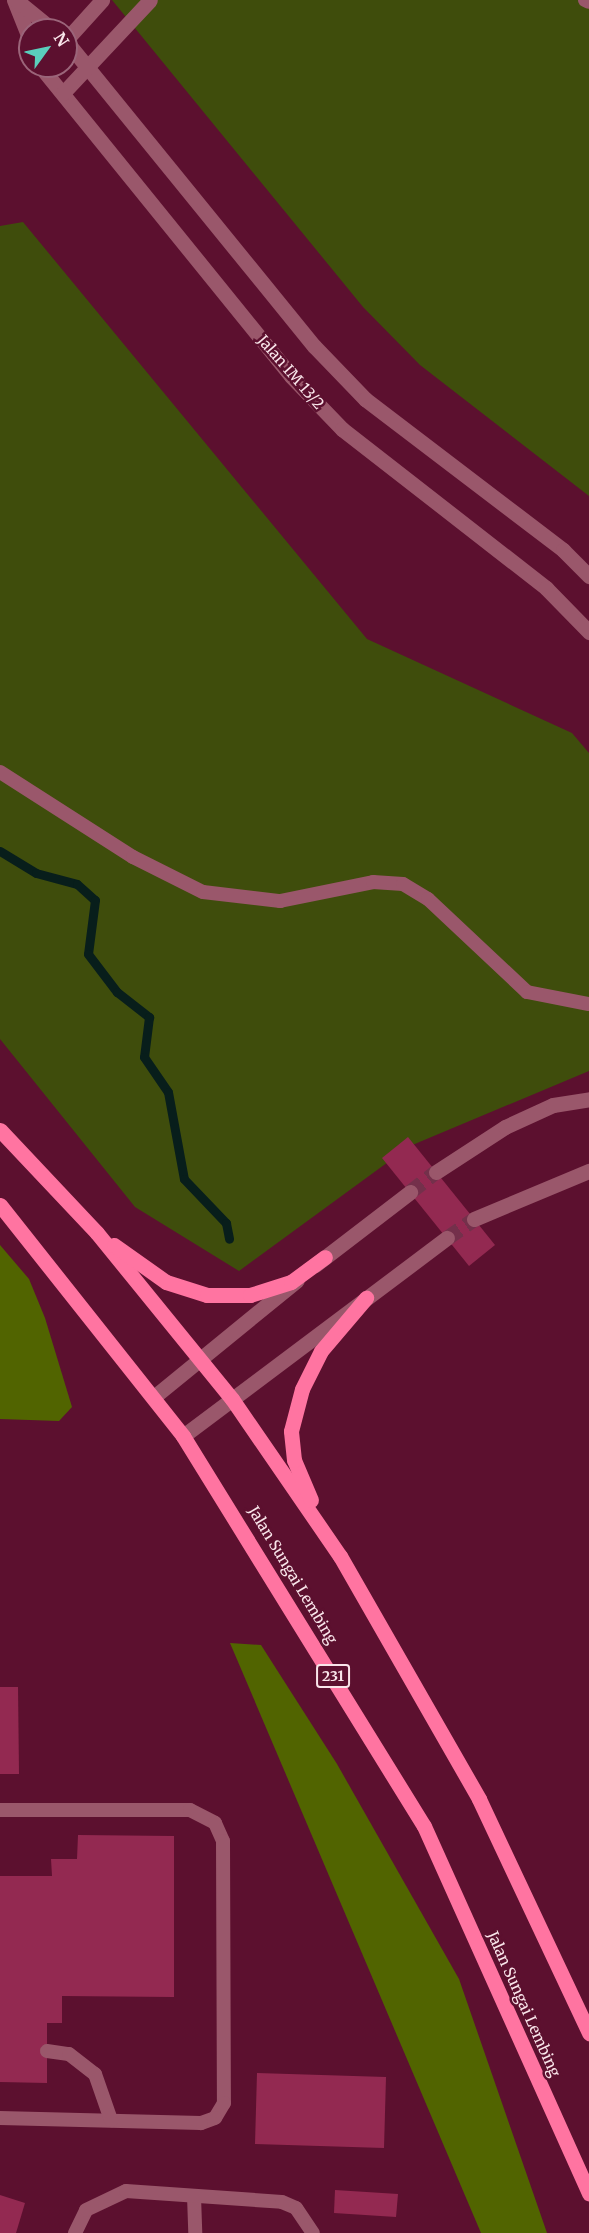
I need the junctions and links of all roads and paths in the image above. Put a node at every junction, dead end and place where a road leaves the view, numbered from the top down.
1 (15, 0) edge
2 (102, 0) edge
3 (150, 0) edge
4 (22, 18) edge
5 (38, 18) edge
6 (78, 27) edge
7 (78, 53) edge
8 (90, 66) junction
9 (50, 78) edge
10 (63, 93) junction
11 (589, 576) edge
12 (589, 632) edge
13 (0, 772) edge
14 (589, 1004) edge
15 (589, 1099) edge
16 (0, 1130) edge
17 (589, 1171) edge
18 (436, 1172) tunnel mouth
19 (410, 1192) tunnel mouth
20 (0, 1205) edge
21 (474, 1219) tunnel mouth
22 (97, 1233) junction
23 (447, 1238) tunnel mouth
24 (325, 1257) junction
25 (366, 1298) junction
26 (200, 1360) junction
27 (155, 1396) junction
28 (232, 1400) junction
29 (183, 1436) junction
30 (340, 1556) junction
31 (0, 1810) edge
32 (589, 2033) edge
33 (46, 2051) dead end
34 (0, 2118) edge
35 (111, 2120) junction
36 (589, 2194) edge
37 (194, 2196) junction
38 (311, 2228) edge
39 (75, 2233) edge
40 (195, 2233) edge

1 - 4 street
1 - 5 street
2 - 6 street
3 - 8 street
7 - 8 street
8 - 10 street
8 - 11 street
9 - 10 street, Jalan IM 13/2
10 - 12 street, Jalan IM 13/2
13 - 14 lane
15 - 18 street
16 - 22 main road
17 - 21 street
19 - 24 street
20 - 27 main road, Jalan Sungai Lembing / 231
22 - 24 main road
22 - 26 main road
23 - 25 street
24 - 26 street
25 - 28 street
25 - 30 main road
26 - 27 street
26 - 28 main road
27 - 29 main road, Jalan Sungai Lembing / 231
28 - 29 street
28 - 30 main road
29 - 36 main road, Jalan Sungai Lembing / 231
30 - 32 main road
31 - 35 lane
33 - 35 lane
34 - 35 lane
37 - 38 lane
37 - 39 lane
37 - 40 lane

